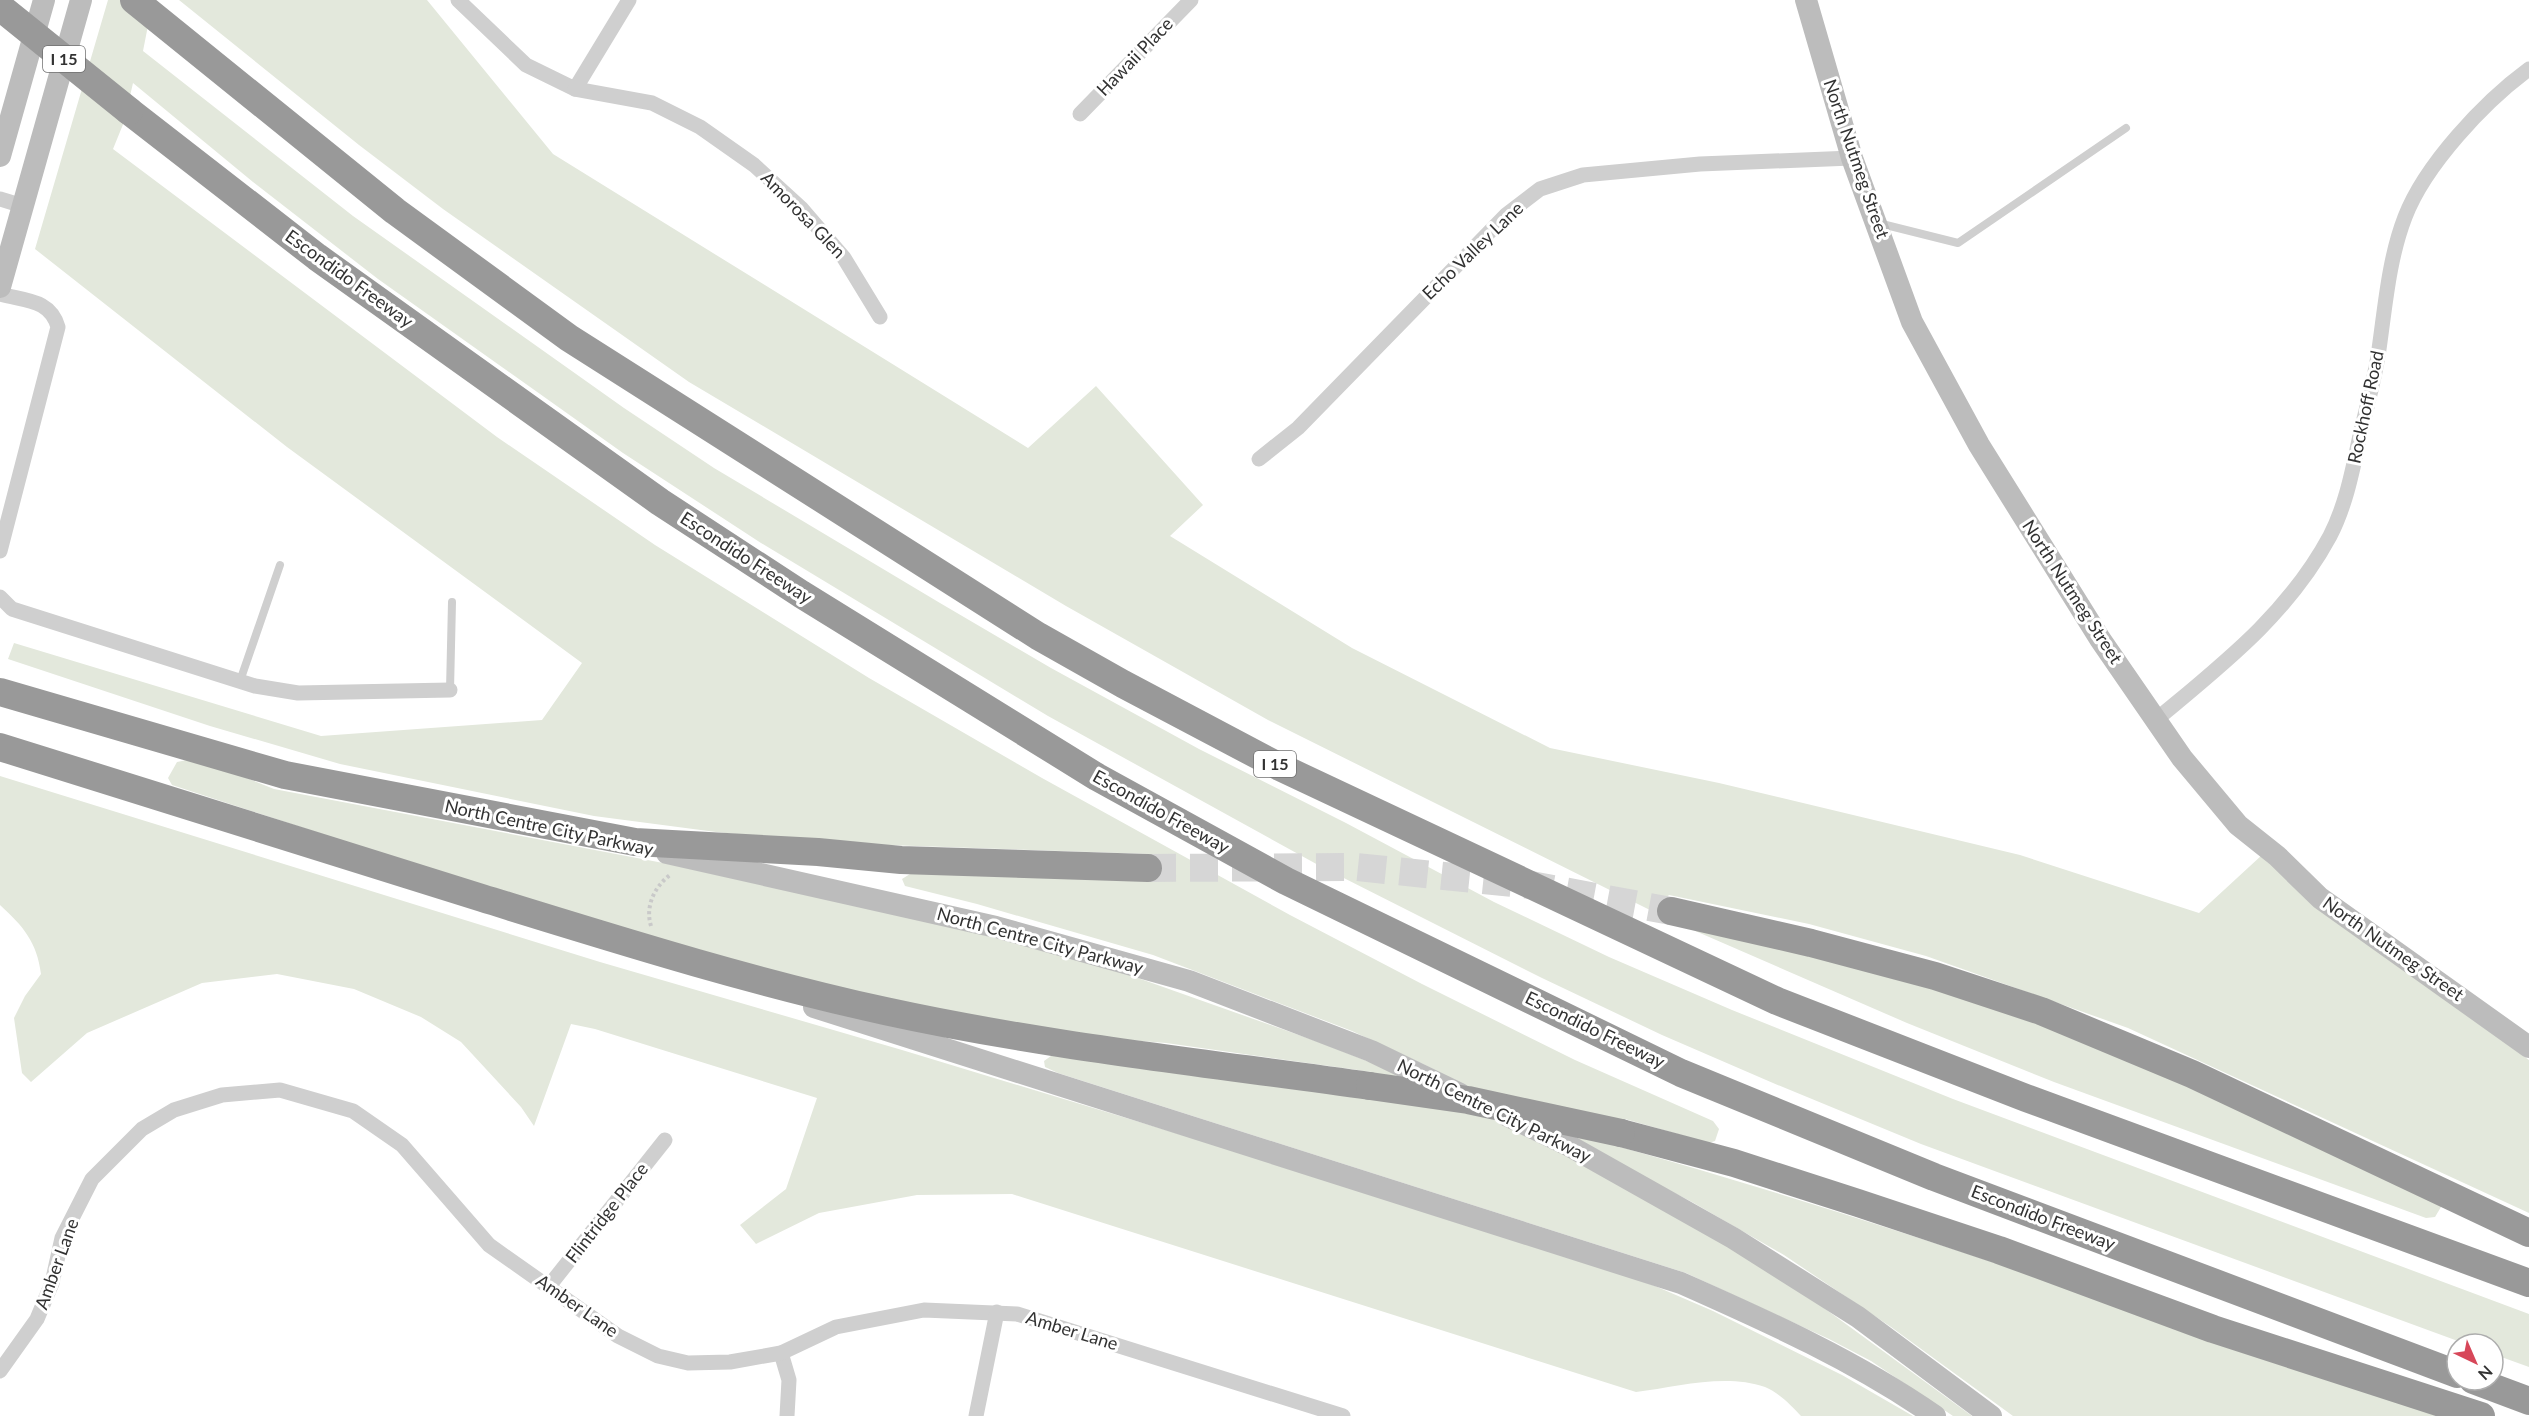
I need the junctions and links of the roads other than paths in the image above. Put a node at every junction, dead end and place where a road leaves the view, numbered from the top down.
1 (44, 0) edge
2 (81, 0) edge
3 (458, 0) edge
4 (629, 0) edge
5 (1191, 0) edge
6 (1806, 0) edge
7 (141, 6) edge
8 (0, 7) edge
9 (2529, 69) edge
10 (575, 89) junction
11 (1080, 114) dead end
12 (2126, 128) dead end
13 (0, 156) edge
14 (1852, 158) junction
15 (0, 199) edge
16 (23, 206) junction
17 (1877, 223) junction
18 (0, 287) edge
19 (0, 294) edge
20 (880, 317) dead end
21 (1259, 459) dead end
22 (0, 551) edge
23 (280, 565) dead end
24 (0, 597) edge
25 (452, 602) dead end
26 (240, 681) junction
27 (450, 690) joint
28 (0, 692) edge
29 (2157, 719) junction
30 (0, 747) edge
31 (635, 842) junction
32 (1148, 868) tunnel mouth
33 (1671, 911) tunnel mouth
34 (683, 960) junction
35 (2529, 1047) edge
36 (665, 1140) dead end
37 (2529, 1233) edge
38 (2529, 1283) edge
39 (549, 1286) junction
40 (997, 1312) junction
41 (781, 1353) junction
42 (2445, 1369) edge
43 (0, 1371) edge
44 (2505, 1392) edge
45 (2529, 1401) edge
46 (787, 1416) edge
47 (976, 1416) edge
48 (1343, 1416) edge
49 (1935, 1416) edge
50 (1991, 1416) edge
51 (2481, 1416) edge

1 - 13 main road
2 - 16 main road
3 - 10 street, Amorosa Glen
4 - 10 street
5 - 11 street, Hawaii Place
6 - 14 main road, North Nutmeg Street
7 - 38 highway, I 15
8 - 42 highway, Escondido Freeway / I 15, bridge
9 - 29 street, Rockhoff Road
10 - 20 street, Amorosa Glen
12 - 17 lane
14 - 17 main road, North Nutmeg Street
14 - 21 street, Echo Valley Lane
15 - 16 street
16 - 18 main road
17 - 29 main road, North Nutmeg Street
19 - 22 street
23 - 26 lane
24 - 26 street
25 - 27 lane
26 - 27 street
28 - 31 highway, North Centre City Parkway
29 - 35 main road, North Nutmeg Street
30 - 34 highway
31 - 32 highway
31 - 50 main road, North Centre City Parkway
33 - 37 highway
34 - 49 main road
34 - 51 highway, bridge
36 - 39 street, Flintridge Place
39 - 41 street, Amber Lane
39 - 43 street, Amber Lane
40 - 41 street, Amber Lane
40 - 47 street
40 - 48 street, Amber Lane
41 - 46 street
44 - 45 highway

